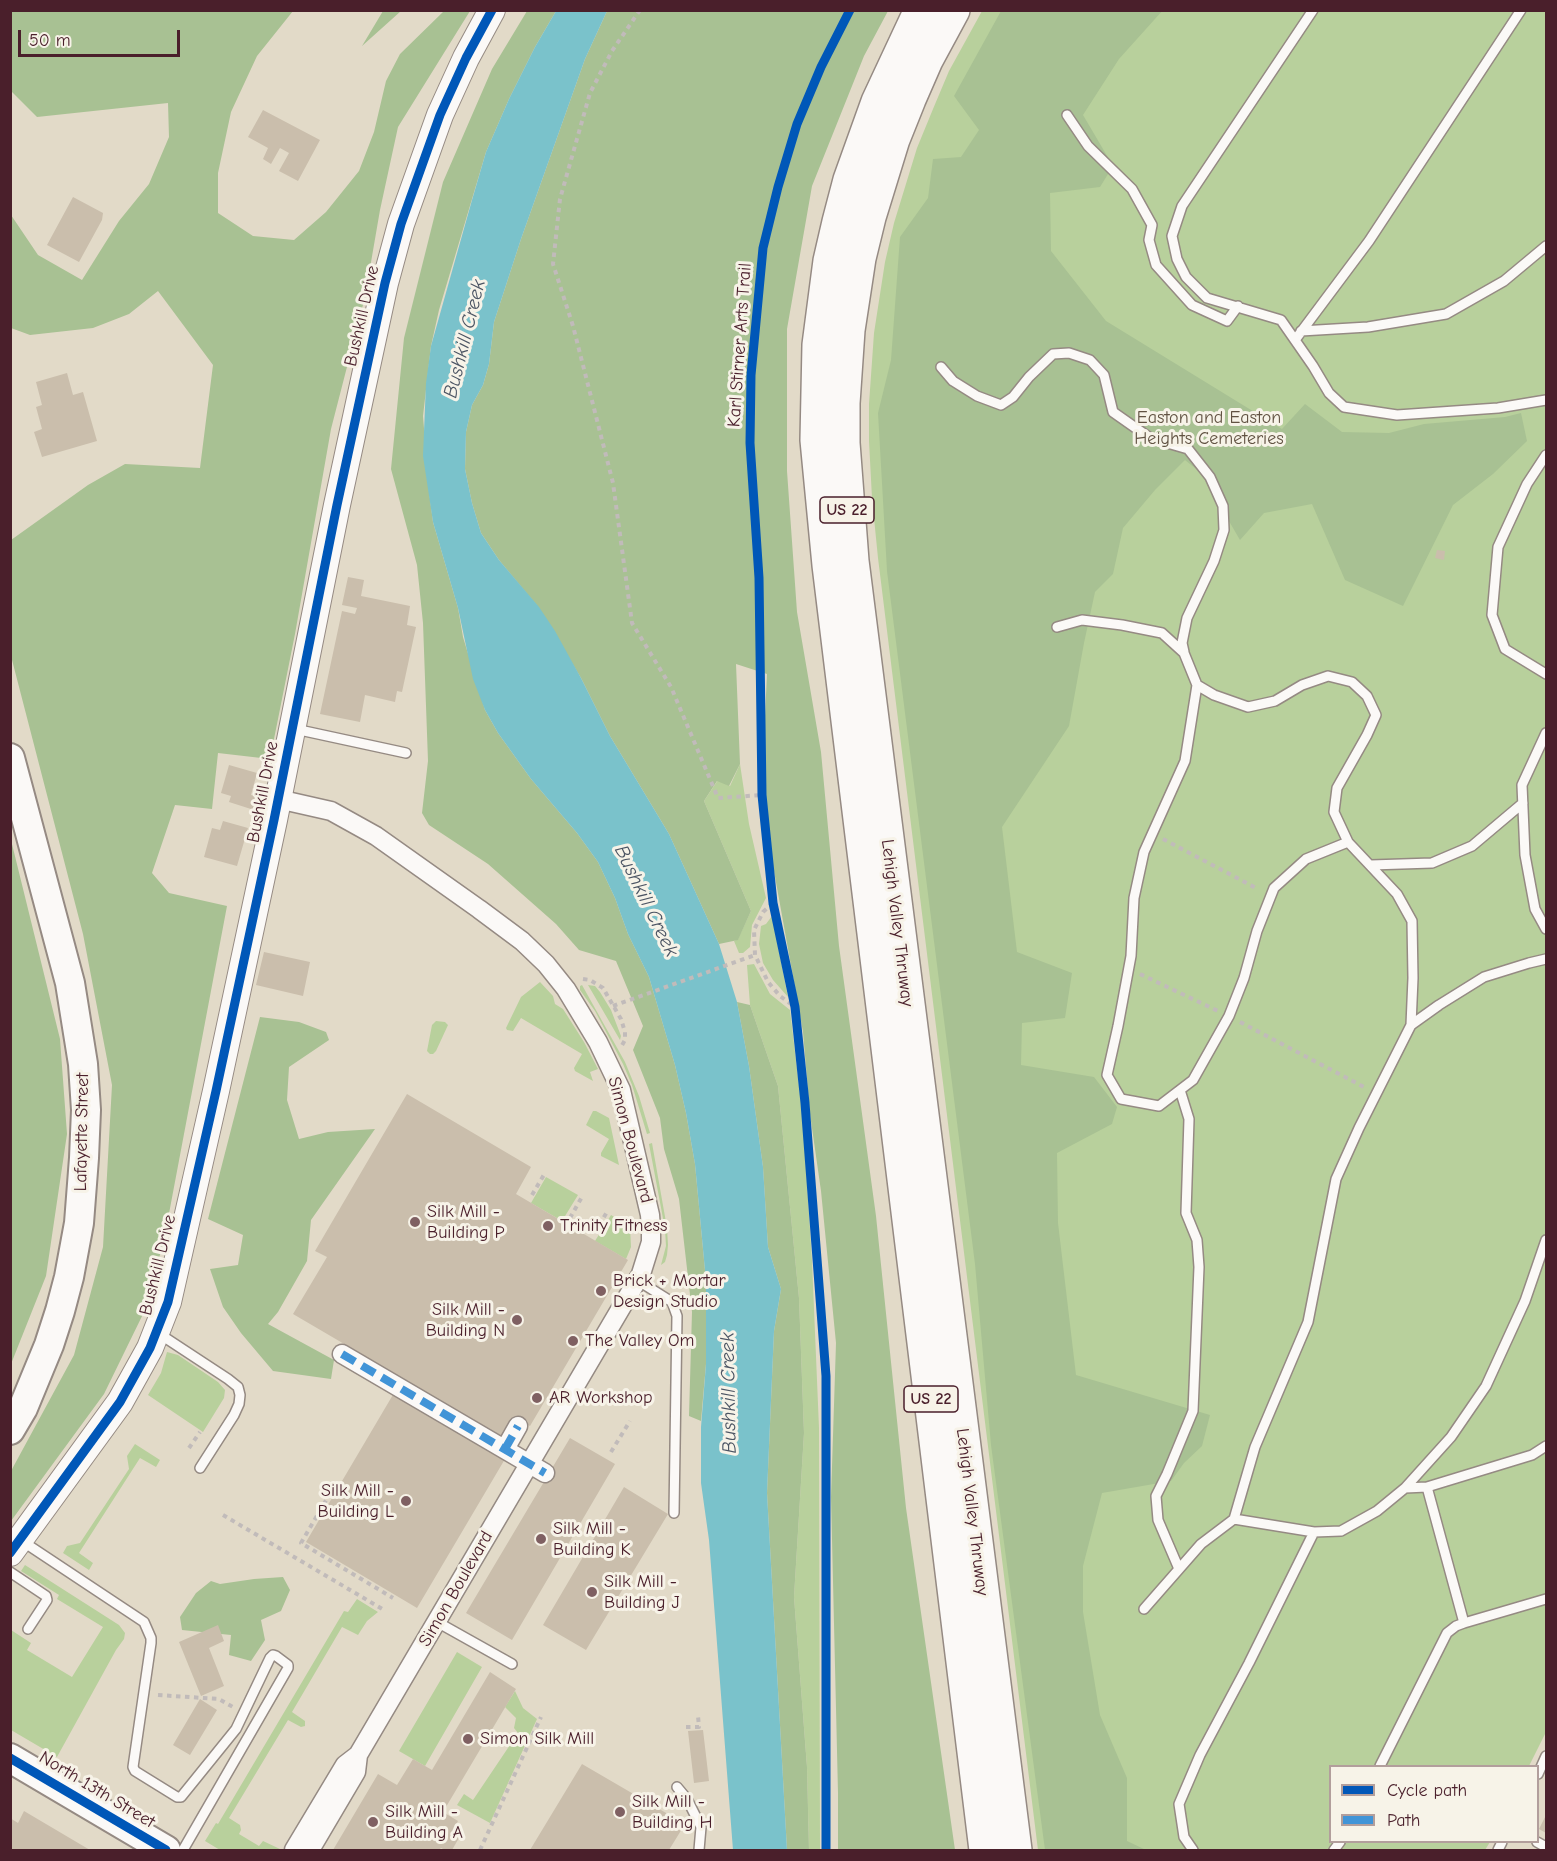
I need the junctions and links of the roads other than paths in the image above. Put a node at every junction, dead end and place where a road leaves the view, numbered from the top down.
1 (492, 10) edge
2 (921, 10) edge
3 (953, 10) edge
4 (1312, 10) edge
5 (1521, 10) edge
6 (1067, 115) dead end
7 (1546, 246) edge
8 (1238, 306) junction
9 (1301, 331) junction
10 (1295, 340) junction
11 (940, 367) dead end
12 (1546, 400) edge
13 (1546, 455) edge
14 (1057, 627) dead end
15 (1185, 653) junction
16 (1546, 674) edge
17 (1197, 685) junction
18 (292, 729) junction
19 (1546, 732) edge
20 (406, 753) dead end
21 (10, 758) edge
22 (279, 799) junction
23 (1523, 803) junction
24 (1348, 842) junction
25 (1371, 865) junction
26 (1546, 929) edge
27 (1546, 959) edge
28 (1412, 1025) junction
29 (1180, 1090) junction
30 (1546, 1240) edge
31 (637, 1280) junction
32 (157, 1332) junction
33 (342, 1354) dead end
34 (518, 1426) dead end
35 (10, 1430) edge
36 (1546, 1446) edge
37 (505, 1449) junction
38 (200, 1468) dead end
39 (537, 1468) junction
40 (1427, 1487) junction
41 (1406, 1488) junction
42 (674, 1513) dead end
43 (1234, 1519) junction
44 (1314, 1532) junction
45 (15, 1547) edge
46 (1179, 1569) junction
47 (10, 1572) edge
48 (1546, 1599) edge
49 (1144, 1608) dead end
50 (437, 1622) junction
51 (1464, 1623) junction
52 (28, 1629) dead end
53 (512, 1664) dead end
54 (358, 1755) junction
55 (1546, 1756) edge
56 (10, 1758) edge
57 (1381, 1765) edge
58 (1539, 1772) edge
59 (677, 1787) dead end
60 (166, 1851) edge
61 (183, 1851) edge
62 (294, 1851) edge
63 (310, 1851) edge
64 (699, 1851) edge
65 (986, 1851) edge
66 (1015, 1851) edge
67 (1193, 1851) edge

1 - 18 street, Bushkill Drive
2 - 65 highway, Lehigh Valley Thruway / US 22
3 - 66 highway, Lehigh Valley Thruway / US 22
4 - 8 lane
5 - 9 lane
6 - 8 lane
7 - 9 lane
8 - 10 lane
9 - 10 lane
10 - 12 lane
11 - 15 lane
13 - 16 lane
14 - 15 lane
15 - 17 lane
17 - 24 lane
17 - 29 lane
18 - 20 lane
18 - 22 street, Bushkill Drive
19 - 23 lane
21 - 35 main road, Lafayette Street
22 - 31 street, Simon Boulevard
22 - 32 street, Bushkill Drive
23 - 25 lane
23 - 26 lane
24 - 25 lane
24 - 29 lane
25 - 28 lane
27 - 28 lane
28 - 43 lane
29 - 46 lane
30 - 41 lane
31 - 39 street, Simon Boulevard
31 - 42 lane
32 - 38 lane
32 - 45 street, Bushkill Drive
33 - 37 street
34 - 37 street
36 - 40 lane
37 - 39 street
39 - 50 street, Simon Boulevard
40 - 41 lane
40 - 51 lane
41 - 44 lane
43 - 44 lane
43 - 46 lane
44 - 67 lane
45 - 61 lane
46 - 49 lane
47 - 52 lane
48 - 51 lane
50 - 53 lane
50 - 54 street, Simon Boulevard
51 - 57 lane
54 - 62 street, Simon Boulevard
54 - 63 street, Simon Boulevard
55 - 58 lane
56 - 60 main road, North 13th Street
59 - 64 lane

